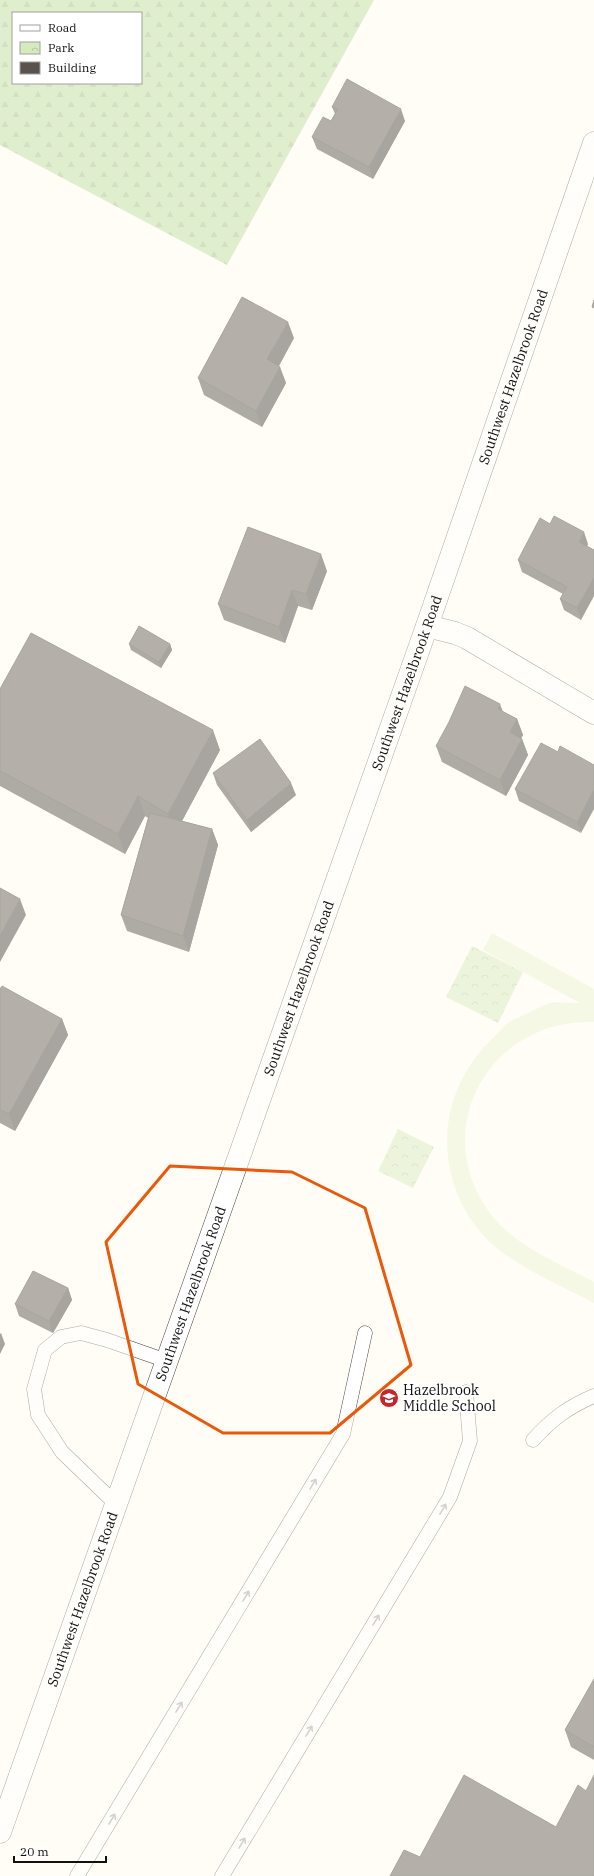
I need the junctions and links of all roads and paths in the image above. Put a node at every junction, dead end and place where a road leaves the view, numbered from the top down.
1 (594, 143) edge
2 (427, 626) junction
3 (594, 713) edge
4 (365, 1333) dead end
5 (167, 1361) junction
6 (466, 1392) dead end
7 (594, 1396) edge
8 (533, 1440) dead end
9 (116, 1504) junction
10 (0, 1832) edge
11 (77, 1876) edge
12 (222, 1876) edge

1 - 2 street, Southwest Hazelbrook Road
2 - 3 street
2 - 5 street, Southwest Hazelbrook Road
11 -> 4 lane
5 - 9 street, Southwest Hazelbrook Road
5 - 9 lane
12 -> 6 lane
7 - 8 lane
9 - 10 street, Southwest Hazelbrook Road

